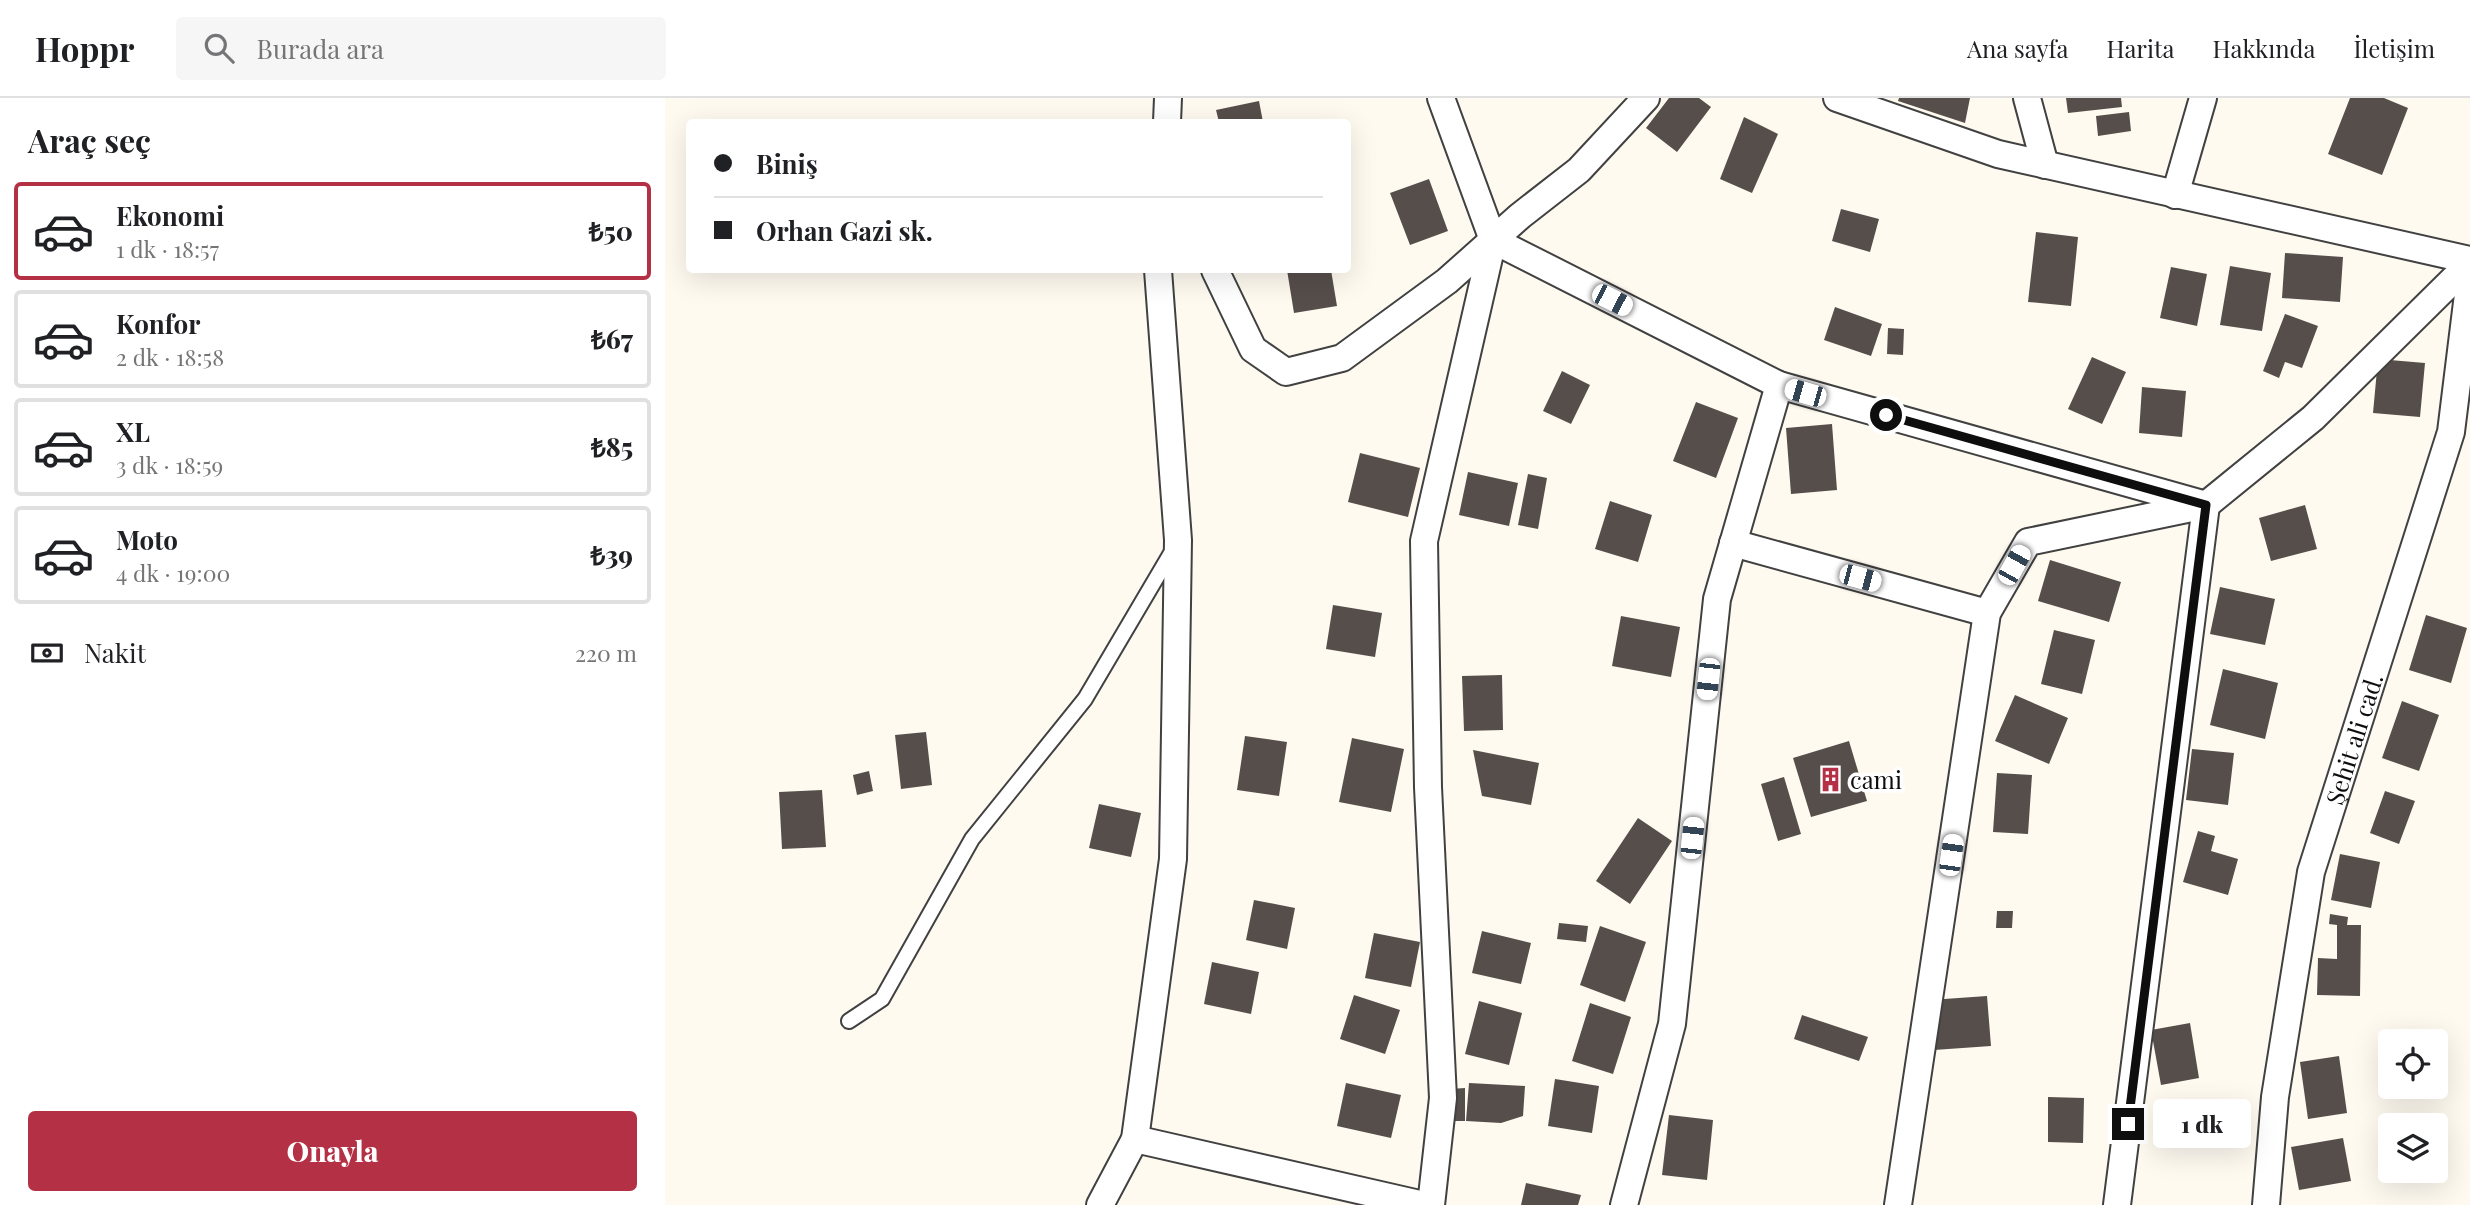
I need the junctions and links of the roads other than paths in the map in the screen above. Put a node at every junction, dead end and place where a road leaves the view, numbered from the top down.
1 (1168, 98) edge
2 (1441, 98) edge
3 (1646, 98) edge
4 (1837, 98) edge
5 (2027, 98) edge
6 (2203, 98) edge
7 (1167, 119) edge
8 (2045, 165) junction
9 (2175, 195) junction
10 (1493, 240) junction
11 (2470, 261) edge
12 (1158, 273) edge
13 (1216, 273) edge
14 (2470, 278) edge
15 (1779, 385) junction
16 (2206, 505) junction
17 (1178, 540) junction
18 (1733, 543) junction
19 (1987, 613) junction
20 (849, 1021) dead end
21 (1135, 1139) junction
22 (1100, 1205) edge
23 (1424, 1205) edge
24 (1431, 1205) edge
25 (1624, 1205) edge
26 (1898, 1205) edge
27 (2117, 1205) edge
28 (2266, 1205) edge

1 - 7 street
2 - 10 street
3 - 10 street
4 - 8 street
5 - 8 street
6 - 9 street
8 - 9 street
9 - 11 street
10 - 13 street
10 - 15 street
10 - 24 street
11 - 16 street
12 - 17 street
14 - 28 street, Şehit ali cad.
15 - 16 street
15 - 18 street
16 - 19 street
16 - 27 street
17 - 20 lane
17 - 21 street
18 - 19 street
18 - 25 street
19 - 26 street
21 - 22 street
21 - 23 street

